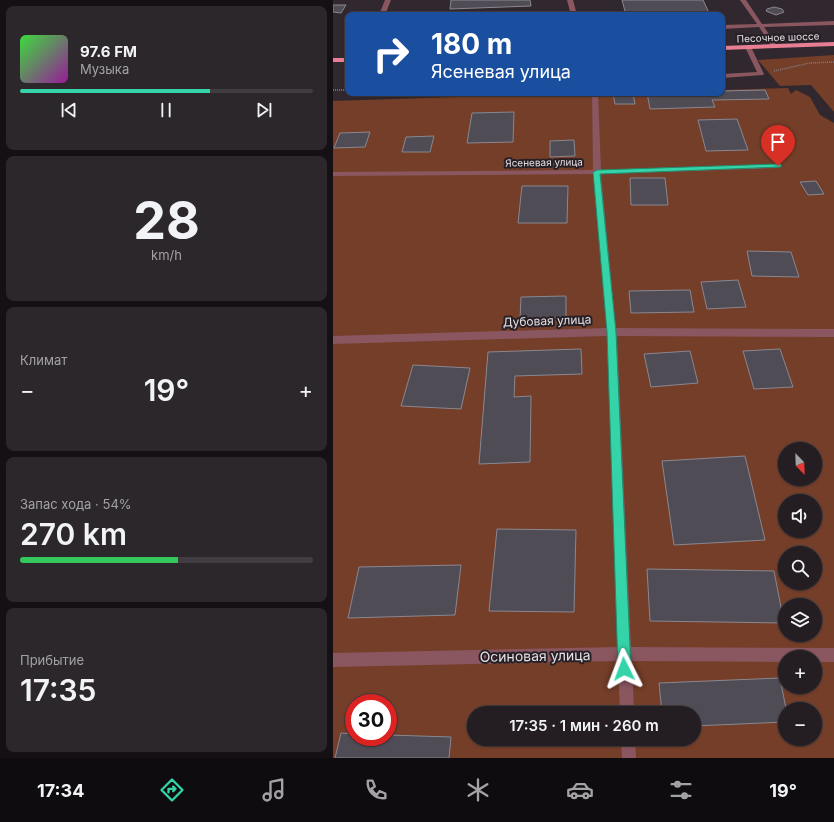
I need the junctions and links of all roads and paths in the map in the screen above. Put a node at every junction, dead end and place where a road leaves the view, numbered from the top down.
1 (388, 0) edge
2 (570, 0) edge
3 (743, 0) edge
4 (383, 12) edge
5 (573, 12) edge
6 (834, 23) edge
7 (760, 26) junction
8 (725, 27) edge
9 (834, 44) edge
10 (774, 46) junction
11 (748, 47) junction
12 (725, 48) edge
13 (333, 60) edge
14 (345, 60) edge
15 (834, 62) edge
16 (760, 73) junction
17 (725, 76) edge
18 (333, 90) edge
19 (345, 90) edge
20 (595, 96) edge
21 (778, 166) dead end
22 (597, 172) junction
23 (333, 174) edge
24 (612, 332) junction
25 (834, 333) edge
26 (333, 340) edge
27 (624, 654) junction
28 (834, 655) edge
29 (333, 660) edge
30 (627, 706) edge
31 (628, 746) edge
32 (629, 758) edge

1 - 4 street
2 - 5 street
3 - 7 street
6 - 7 street
7 - 8 street
7 - 10 street
9 - 10 main road, Песочное шоссе
10 - 11 main road, Песочное шоссе
11 - 12 main road, Песочное шоссе
11 - 16 street
13 - 14 main road
15 - 16 path
16 - 17 street
18 - 19 path
20 - 22 street
21 - 22 street, Ясеневая улица
22 - 23 street, Ясеневая улица
22 - 24 street
24 - 25 street, Дубовая улица
24 - 26 street, Дубовая улица
24 - 27 street
27 - 28 street, Осиновая улица
27 - 29 street, Осиновая улица
27 - 30 street
31 - 32 street

